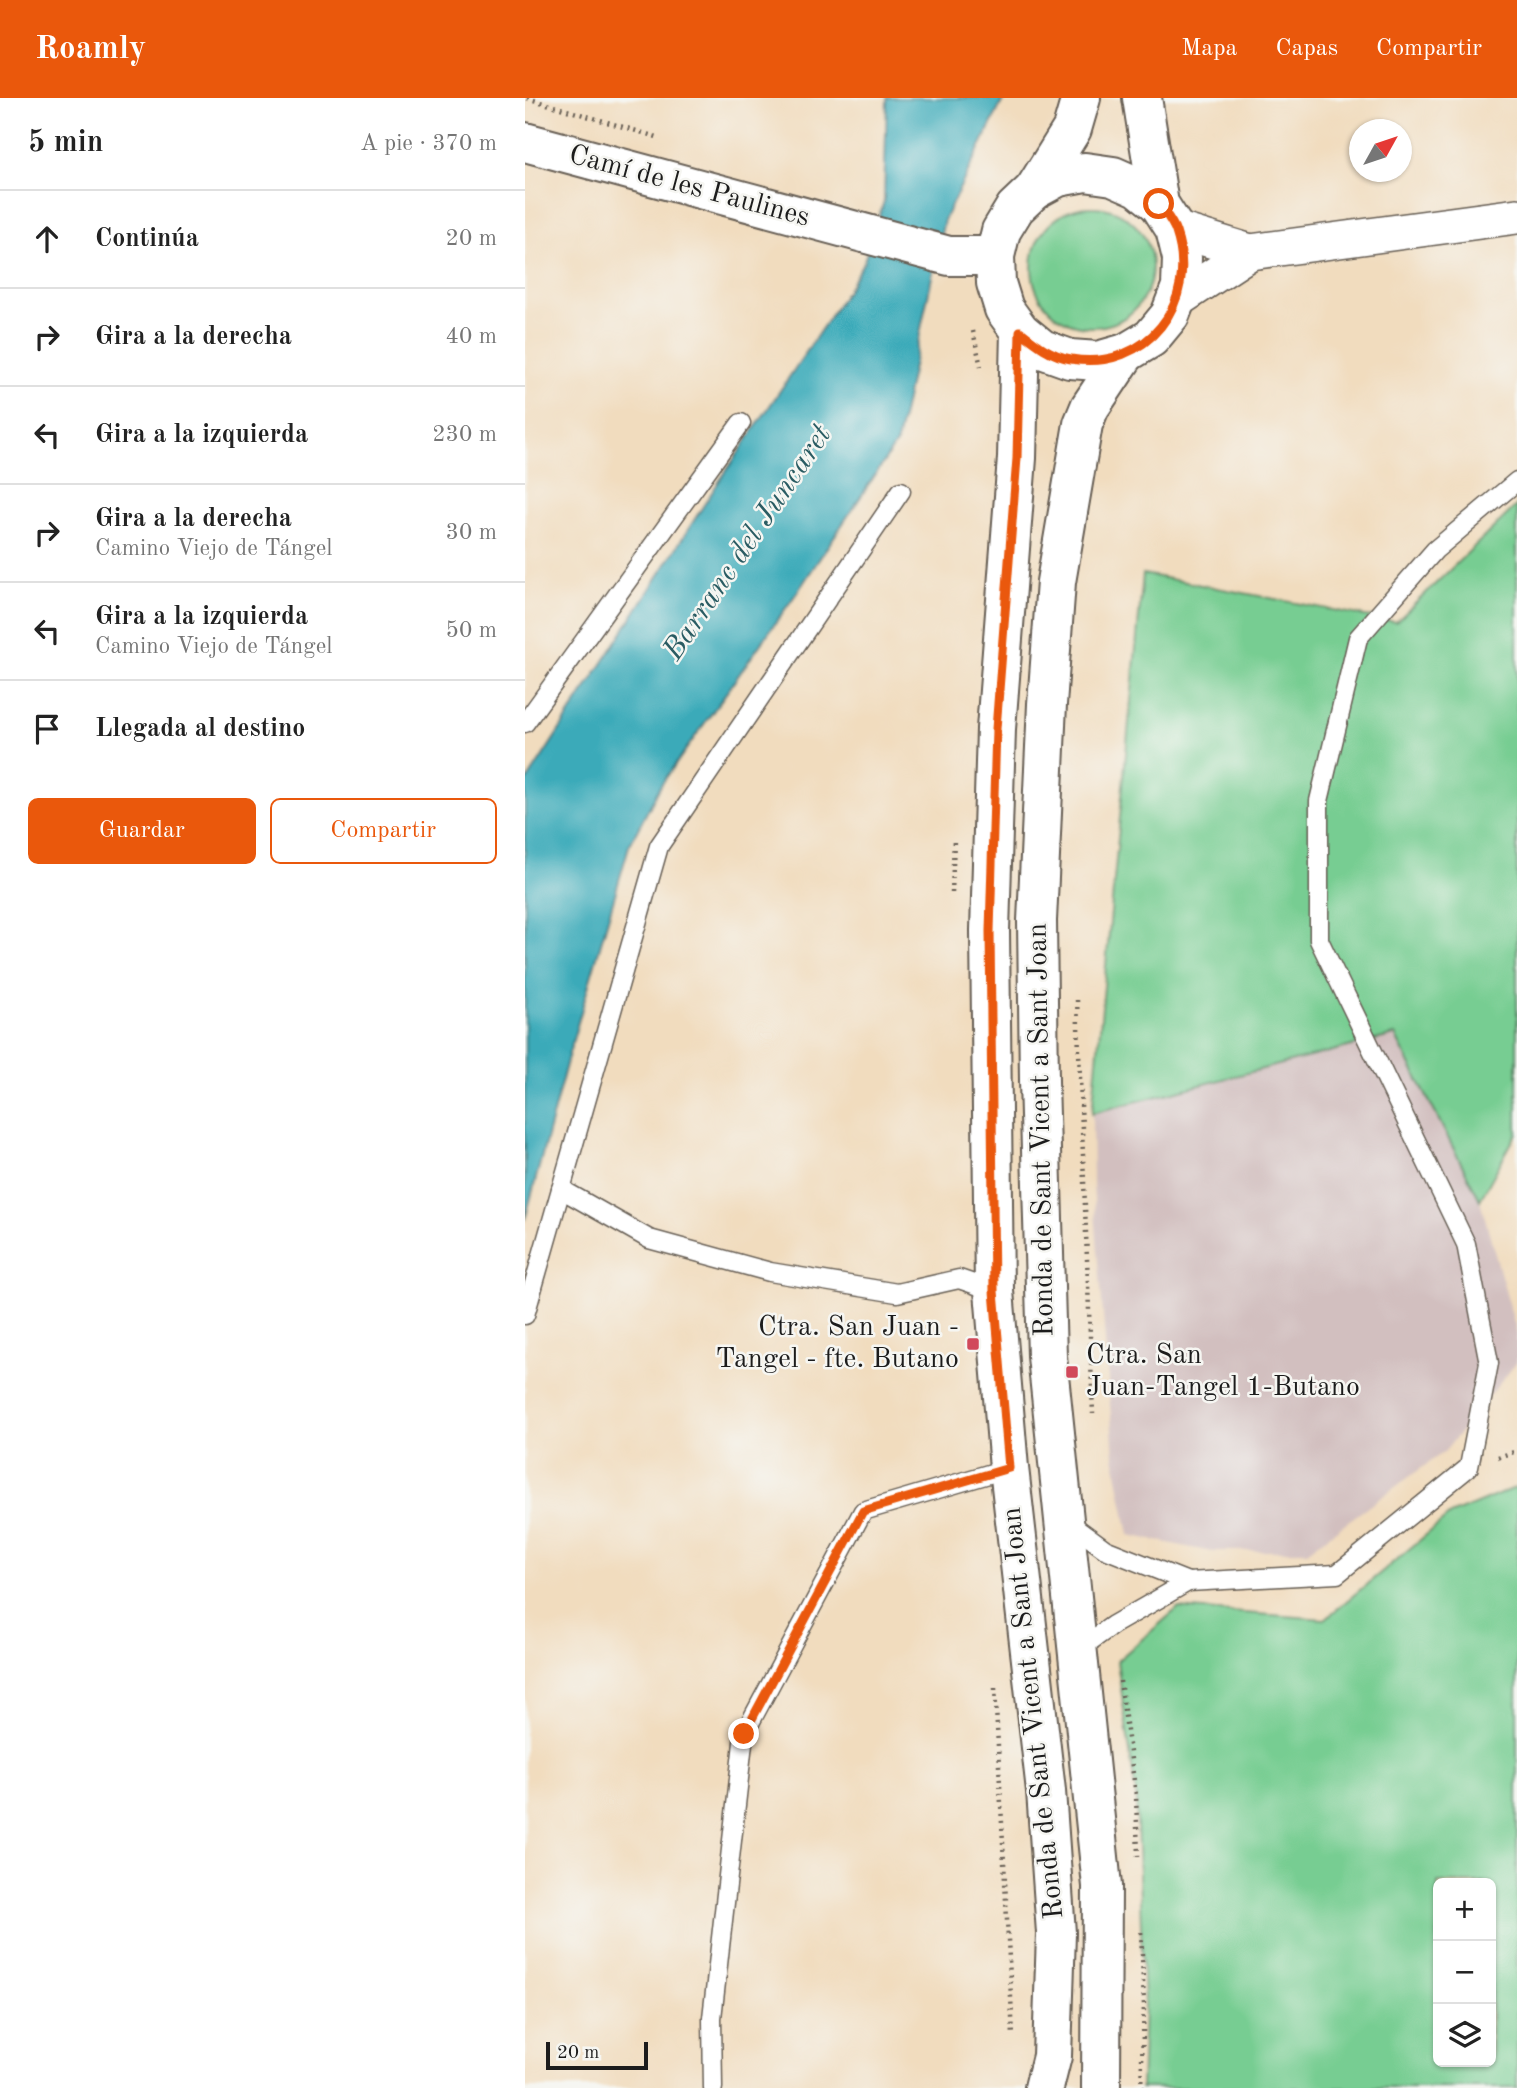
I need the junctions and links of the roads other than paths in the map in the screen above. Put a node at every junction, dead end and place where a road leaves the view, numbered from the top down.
1 (1081, 98) edge
2 (1142, 98) edge
3 (525, 142) edge
4 (1034, 190) junction
5 (1517, 216) edge
6 (1167, 217) junction
7 (1250, 252) junction
8 (995, 256) junction
9 (1177, 300) junction
10 (1020, 331) junction
11 (1126, 353) junction
12 (741, 423) dead end
13 (1517, 481) edge
14 (901, 491) dead end
15 (525, 723) edge
16 (561, 1189) junction
17 (994, 1291) junction
18 (525, 1315) edge
19 (1009, 1468) junction
20 (1063, 1518) junction
21 (1188, 1582) junction
22 (1077, 1650) junction
23 (713, 2088) edge
24 (1044, 2088) edge
25 (1101, 2088) edge

1 - 4 main road, Ronda de Sant Vicent a Sant Joan
2 - 6 main road, Ronda de Sant Vicent a Sant Joan
3 - 8 main road, Camí de les Paulines
4 - 6 main road
4 - 8 main road, Ronda de Sant Vicent a Sant Joan
5 - 7 street
6 - 7 street
6 - 9 main road, Ronda de Sant Vicent a Sant Joan
7 - 9 street
8 - 10 main road, Ronda de Sant Vicent a Sant Joan
9 - 11 main road, Ronda de Sant Vicent a Sant Joan
10 - 11 main road, Ronda de Sant Vicent a Sant Joan
10 - 17 main road, Ronda de Sant Vicent a Sant Joan
11 - 20 main road, Ronda de Sant Vicent a Sant Joan
12 - 15 lane
13 - 21 lane
14 - 16 lane
16 - 17 lane
16 - 18 lane
17 - 19 main road, Ronda de Sant Vicent a Sant Joan
19 - 23 lane
19 - 24 main road, Ronda de Sant Vicent a Sant Joan
20 - 21 lane
20 - 22 main road, Ronda de Sant Vicent a Sant Joan
21 - 22 lane
22 - 25 main road, Ronda de Sant Vicent a Sant Joan

